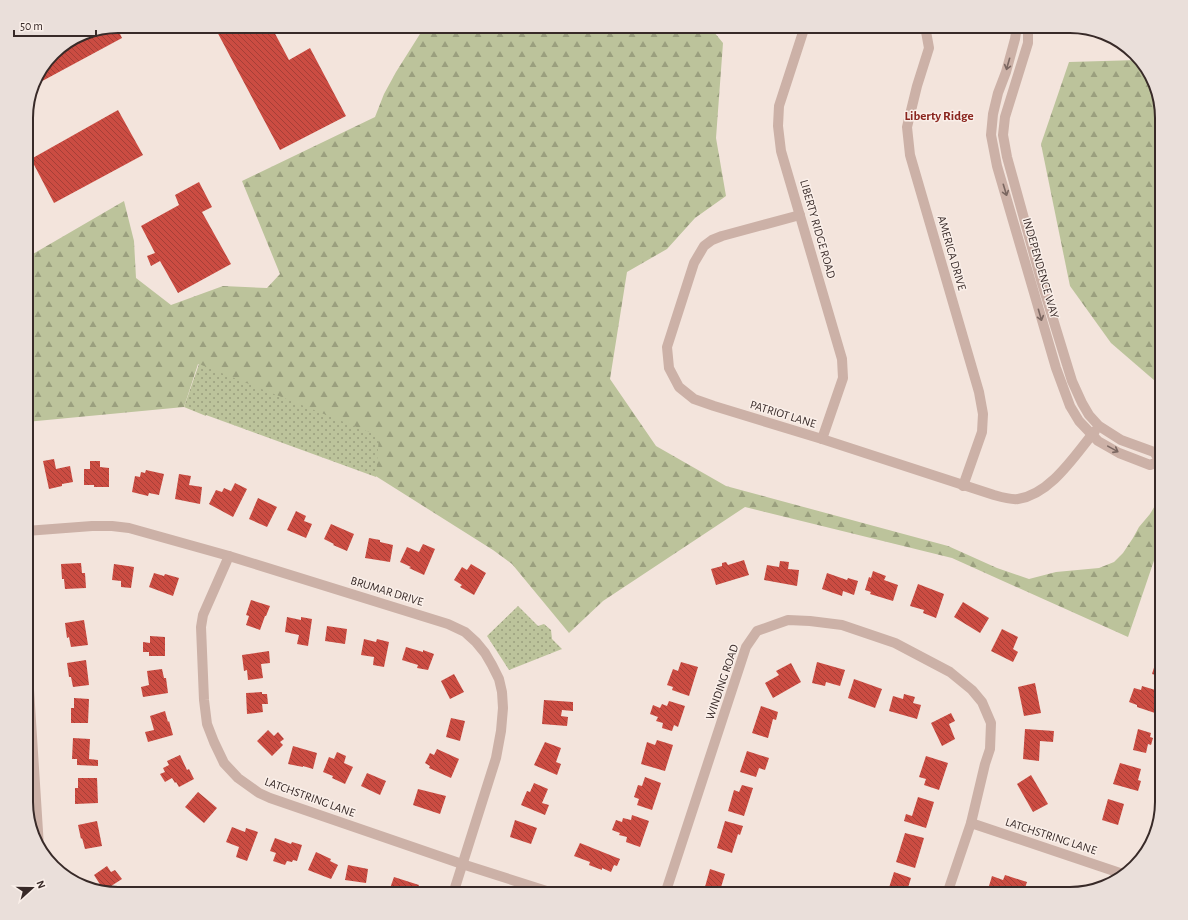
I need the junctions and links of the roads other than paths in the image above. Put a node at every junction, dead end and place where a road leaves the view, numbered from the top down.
1 (803, 33) edge
2 (926, 33) edge
3 (1016, 33) edge
4 (1028, 33) edge
5 (800, 215) junction
6 (1099, 426) junction
7 (1092, 435) junction
8 (822, 439) junction
9 (1155, 453) edge
10 (1155, 464) edge
11 (964, 486) junction
12 (33, 530) edge
13 (229, 556) junction
14 (33, 752) edge
15 (971, 823) junction
16 (38, 828) edge
17 (462, 864) junction
18 (1118, 872) edge
19 (455, 887) edge
20 (534, 887) edge
21 (667, 887) edge
22 (949, 887) edge

1 - 5 street, LIBERTY RIDGE ROAD
2 - 11 street, AMERICA DRIVE
3 -> 7 street, INDEPENDENCE WAY
4 - 6 street, INDEPENDENCE WAY
5 - 8 street, LIBERTY RIDGE ROAD
5 - 8 street, PATRIOT LANE
6 - 7 street, PATRIOT LANE
6 - 9 street, INDEPENDENCE WAY
7 -> 10 street, INDEPENDENCE WAY
7 - 11 street, PATRIOT LANE
8 - 11 street, PATRIOT LANE
12 - 13 street, BRUMAR DRIVE
13 - 17 street, LATCHSTRING LANE
13 - 17 street, BRUMAR DRIVE
14 - 16 street
15 - 18 street, LATCHSTRING LANE
15 - 21 street, WINDING ROAD
15 - 22 street, WINDING ROAD
17 - 19 street, BRUMAR DRIVE
17 - 20 street, LATCHSTRING LANE

